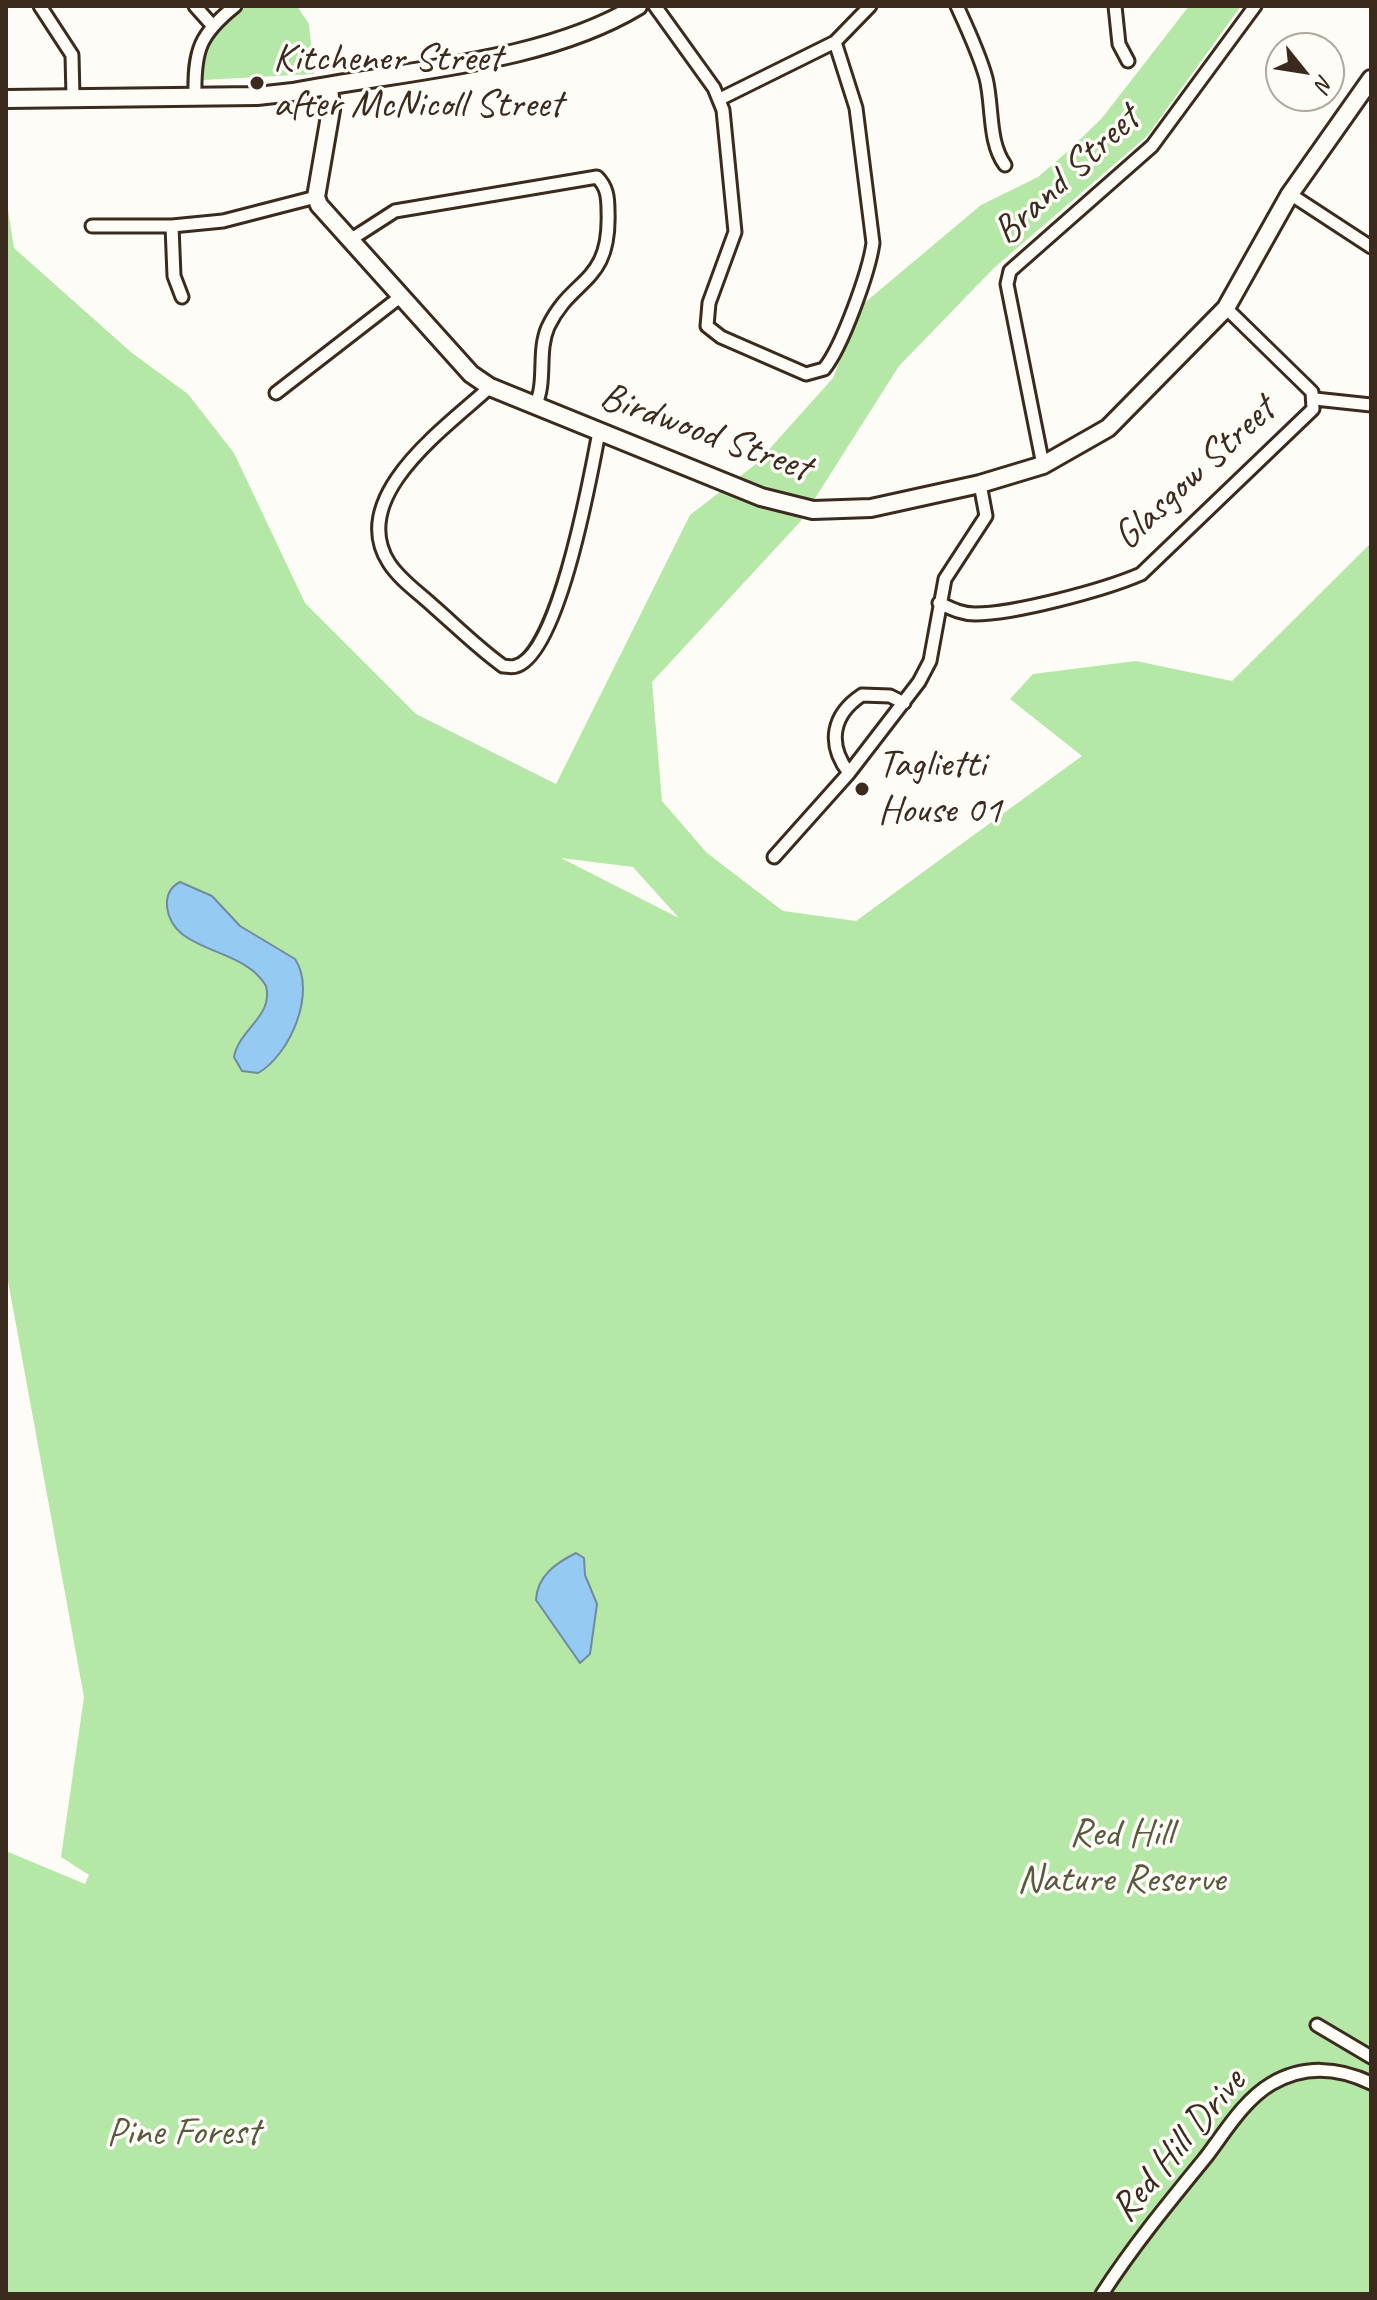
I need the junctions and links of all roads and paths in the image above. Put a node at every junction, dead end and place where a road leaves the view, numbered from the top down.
1 (40, 6) edge
2 (195, 6) edge
3 (235, 6) edge
4 (638, 6) edge
5 (655, 6) edge
6 (870, 6) edge
7 (957, 6) edge
8 (1115, 6) edge
9 (1255, 6) edge
10 (212, 25) junction
11 (835, 42) junction
12 (1128, 61) dead end
13 (329, 86) junction
14 (1369, 86) edge
15 (195, 95) junction
16 (73, 97) junction
17 (6, 99) edge
18 (720, 99) junction
19 (1005, 165) dead end
20 (1290, 194) junction
21 (316, 197) junction
22 (92, 226) dead end
23 (172, 226) junction
24 (350, 240) junction
25 (1371, 247) edge
26 (182, 297) dead end
27 (400, 297) junction
28 (1226, 308) junction
29 (490, 387) junction
30 (276, 393) dead end
31 (1315, 399) junction
32 (1371, 405) edge
33 (535, 406) junction
34 (599, 432) junction
35 (1043, 465) junction
36 (980, 484) junction
37 (939, 603) junction
38 (904, 703) junction
39 (849, 773) junction
40 (774, 857) dead end
41 (1317, 2025) dead end
42 (1371, 2057) edge
43 (1371, 2083) edge
44 (1102, 2294) edge

1 - 16 street
2 - 10 street
3 - 10 street
4 - 13 street
5 - 18 street
6 - 11 street
7 - 19 street
8 - 12 street
9 - 35 street, Brand Street
10 - 15 street
11 - 18 street
11 - 18 street
13 - 15 street
13 - 21 street
14 - 20 street, Birdwood Street
15 - 16 street
16 - 17 street
20 - 25 street
20 - 28 street, Birdwood Street
21 - 23 street
21 - 24 street, Birdwood Street
22 - 23 street
23 - 26 street
24 - 27 street, Birdwood Street
24 - 33 street
27 - 29 street, Birdwood Street
27 - 30 street
28 - 31 street, Glasgow Street
28 - 35 street, Birdwood Street
29 - 33 street, Birdwood Street
29 - 34 street
31 - 32 street
31 - 37 street, Glasgow Street
33 - 34 street, Birdwood Street
34 - 36 street, Birdwood Street
35 - 36 street, Birdwood Street
36 - 37 street
37 - 38 street
38 - 39 street
38 - 39 street
39 - 40 street
41 - 42 street
43 - 44 street, Red Hill Drive

